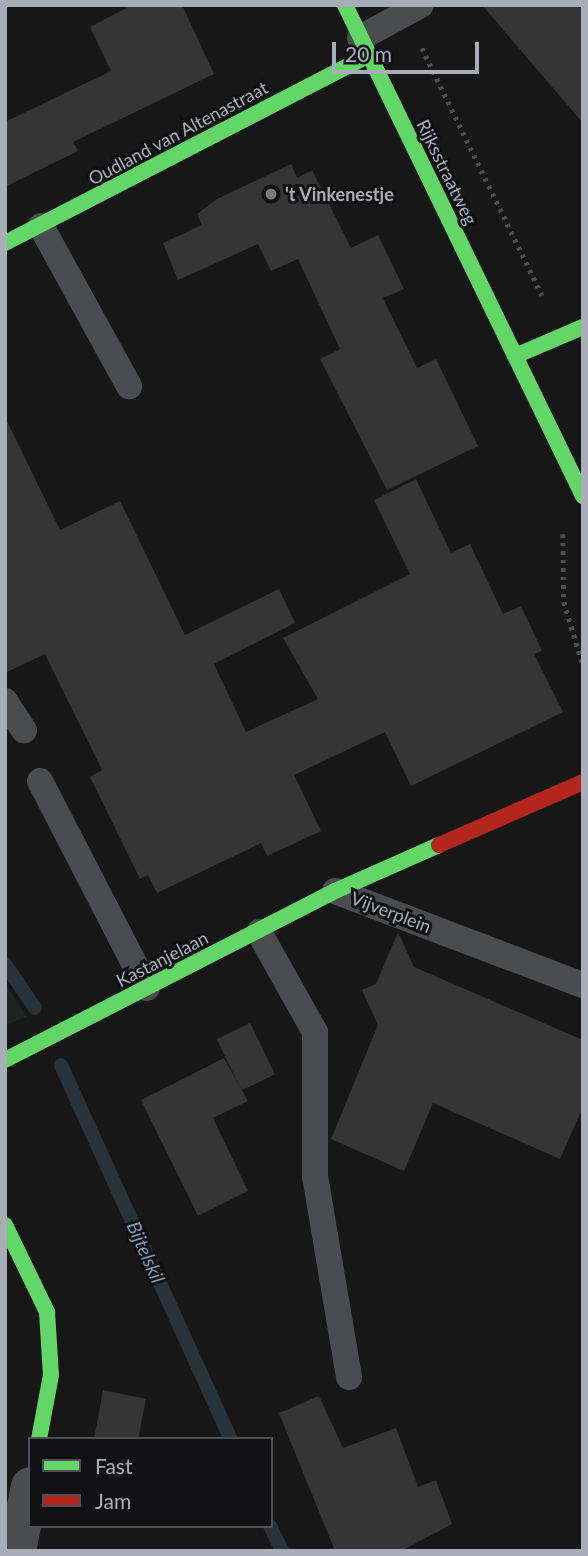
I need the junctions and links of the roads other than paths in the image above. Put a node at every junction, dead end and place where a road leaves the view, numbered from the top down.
1 (345, 5) edge
2 (414, 11) edge
3 (365, 47) junction
4 (41, 226) junction
5 (5, 243) edge
6 (583, 327) edge
7 (515, 356) junction
8 (129, 386) dead end
9 (583, 496) edge
10 (5, 701) edge
11 (24, 730) dead end
12 (40, 781) dead end
13 (583, 782) edge
14 (335, 891) junction
15 (259, 932) junction
16 (583, 985) edge
17 (147, 988) junction
18 (5, 1060) edge
19 (5, 1225) edge
20 (349, 1377) dead end
21 (39, 1437) edge
22 (28, 1497) edge
23 (18, 1551) edge

1 - 3 street, Rijksstraatweg
2 - 3 lane
3 - 4 street, Oudland van Altenastraat
3 - 7 street, Rijksstraatweg
4 - 5 street, Oudland van Altenastraat
4 - 8 lane
6 - 7 street
7 - 9 street, Rijksstraatweg
10 - 11 lane
12 - 17 lane
13 - 14 street, Vijverplein
14 - 15 street, Kastanjelaan
14 - 16 lane, Vijverplein
15 - 17 street, Kastanjelaan
15 - 20 lane
17 - 18 street, Kastanjelaan
19 - 21 street
22 - 23 street

